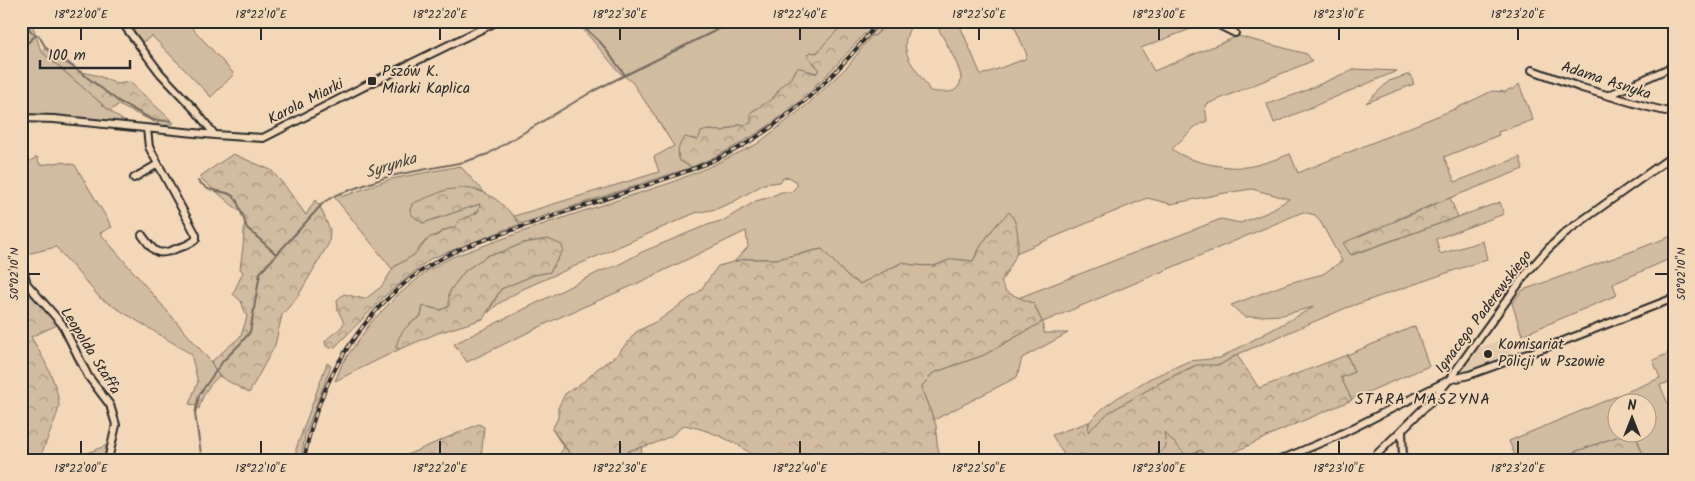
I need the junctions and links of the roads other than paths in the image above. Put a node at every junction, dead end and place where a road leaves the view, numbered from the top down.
1 (121, 21) edge
2 (498, 21) edge
3 (1211, 21) edge
4 (1235, 33) dead end
5 (1674, 66) edge
6 (1532, 70) dead end
7 (1609, 95) junction
8 (1674, 113) edge
9 (21, 118) edge
10 (147, 128) junction
11 (216, 136) junction
12 (1674, 155) edge
13 (158, 164) junction
14 (134, 178) dead end
15 (142, 235) dead end
16 (21, 262) edge
17 (1674, 298) edge
18 (1448, 380) junction
19 (1402, 430) junction
20 (108, 460) edge
21 (1280, 460) edge
22 (1371, 460) edge
23 (1404, 460) edge

1 - 11 street
2 - 11 street, Karola Miarki
3 - 4 street
5 - 7 street
6 - 7 street, Adama Asnyka
7 - 8 street, Adama Asnyka
9 - 10 street, Karola Miarki
10 - 11 street, Karola Miarki
10 - 13 street
12 - 18 street, Ignacego Paderewskiego
13 - 14 street
13 - 15 street
16 - 20 street, Leopolda Staffa
17 - 18 street
18 - 19 street, Ignacego Paderewskiego
18 - 21 street
19 - 22 street, Ignacego Paderewskiego
19 - 23 street

